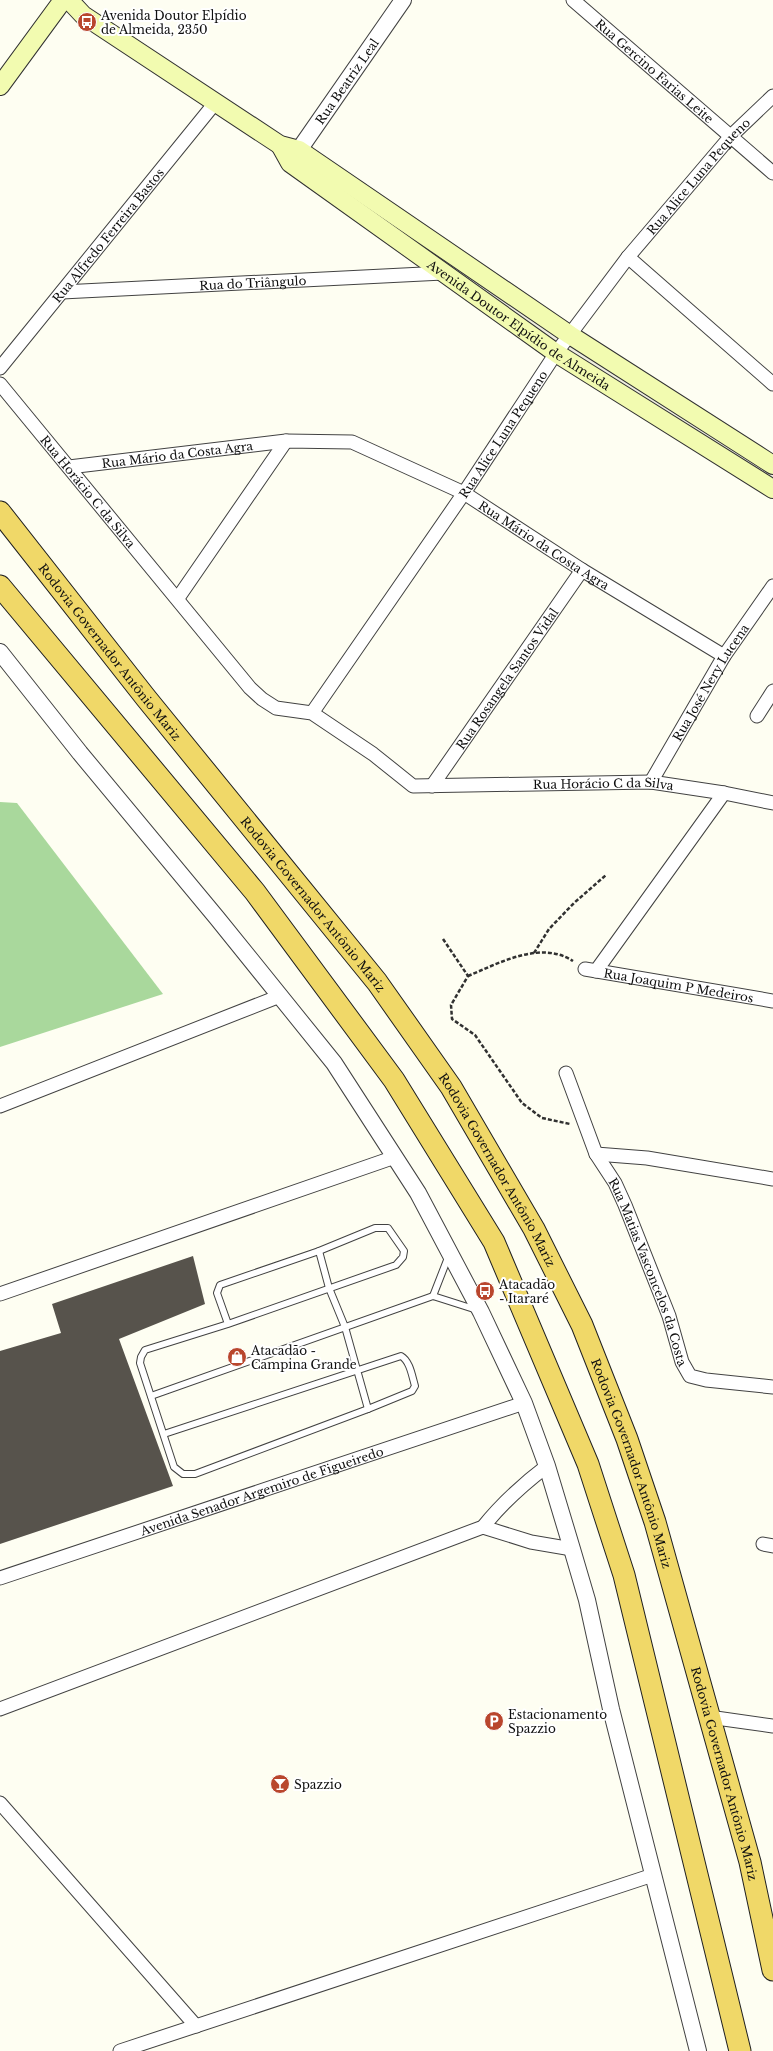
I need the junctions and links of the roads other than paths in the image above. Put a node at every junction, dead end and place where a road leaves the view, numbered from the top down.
1 (403, 0) edge
2 (573, 0) edge
3 (59, 2) edge
4 (0, 86) edge
5 (773, 96) edge
6 (215, 103) junction
7 (731, 136) junction
8 (294, 156) junction
9 (773, 173) edge
10 (628, 257) junction
11 (443, 273) junction
12 (62, 292) junction
13 (570, 334) junction
14 (556, 353) junction
15 (0, 368) edge
16 (0, 384) edge
17 (773, 384) edge
18 (286, 441) junction
19 (773, 465) edge
20 (68, 466) junction
21 (773, 489) edge
22 (464, 493) junction
23 (0, 512) edge
24 (582, 570) junction
25 (0, 586) edge
26 (773, 586) edge
27 (178, 598) junction
28 (0, 652) edge
29 (724, 656) junction
30 (773, 691) edge
31 (312, 714) junction
32 (757, 716) dead end
33 (651, 782) junction
34 (432, 786) junction
35 (724, 793) junction
36 (773, 803) edge
37 (280, 996) junction
38 (773, 1001) edge
39 (566, 1073) dead end
40 (0, 1106) edge
41 (596, 1154) junction
42 (395, 1157) junction
43 (773, 1179) edge
44 (319, 1251) junction
45 (450, 1252) junction
46 (329, 1288) junction
47 (0, 1294) edge
48 (433, 1296) junction
49 (481, 1312) junction
50 (228, 1324) junction
51 (345, 1327) junction
52 (357, 1370) junction
53 (773, 1387) edge
54 (150, 1396) junction
55 (524, 1403) junction
56 (368, 1409) junction
57 (164, 1434) junction
58 (547, 1466) junction
59 (483, 1527) junction
60 (572, 1549) junction
61 (0, 1578) edge
62 (0, 1709) edge
63 (709, 1716) junction
64 (773, 1726) edge
65 (0, 1803) edge
66 (654, 1875) junction
67 (773, 1970) edge
68 (196, 2026) junction
69 (120, 2051) edge
70 (698, 2051) edge
71 (740, 2051) edge

1 - 8 street, Rua Beatriz Leal
2 - 7 street, Rua Gercino Farias Leite
3 - 4 main road
3 - 6 main road, Avenida Doutor Elpídio de Almeida
5 - 7 street, Rua Alice Luna Pequeno
6 - 8 main road, Avenida Doutor Elpídio de Almeida
6 - 12 street, Rua Alfredo Ferreira Bastos
7 - 9 street, Rua Gercino Farias Leite
7 - 10 street, Rua Alice Luna Pequeno
8 - 11 main road, Avenida Doutor Elpídio de Almeida
8 - 13 main road, Avenida Doutor Elpídio de Almeida
10 - 13 street, Rua Alice Luna Pequeno
10 - 17 street
11 - 12 street, Rua do Triângulo
11 - 14 main road, Avenida Doutor Elpídio de Almeida
12 - 15 street, Rua Alfredo Ferreira Bastos
13 - 14 street, Rua Alice Luna Pequeno
13 - 19 main road, Avenida Doutor Elpídio de Almeida
14 - 21 main road, Avenida Doutor Elpídio de Almeida
14 - 22 street, Rua Alice Luna Pequeno
16 - 20 street, Rua Horácio C da Silva
18 - 20 street, Rua Mário da Costa Agra
18 - 22 street, Rua Mário da Costa Agra
18 - 27 street
20 - 27 street, Rua Horácio C da Silva
22 - 24 street, Rua Mário da Costa Agra
22 - 31 street, Rua Alice Luna Pequeno
23 - 63 highway, Rodovia Governador Antônio Mariz
24 - 29 street, Rua Mário da Costa Agra
24 - 34 street, Rua Rosangela Santos Vidal
25 - 71 highway
26 - 29 street, Rua José Nery Lucena
27 - 31 street, Rua Horácio C da Silva
28 - 37 street
29 - 33 street, Rua José Nery Lucena
30 - 32 street
31 - 34 street, Rua Horácio C da Silva
33 - 34 street, Rua Horácio C da Silva
33 - 35 street, Rua Horácio C da Silva
35 - 36 street, Rua Horácio C da Silva
35 - 38 street, Rua Joaquim P Medeiros
37 - 40 street
37 - 42 street
39 - 41 street, Rua Matias Vasconcelos da Costa
41 - 43 street
41 - 53 street, Rua Matias Vasconcelos da Costa
42 - 45 street
42 - 47 street
44 - 46 lane
44 - 46 lane
44 - 50 lane
45 - 48 lane
45 - 49 street
46 - 50 lane
46 - 51 lane
48 - 49 lane
48 - 51 lane
49 - 55 street
50 - 54 lane
51 - 52 lane
51 - 54 lane
52 - 56 lane
52 - 56 lane
52 - 57 lane
54 - 57 lane
55 - 58 street
55 - 61 street, Avenida Senador Argemiro de Figueiredo
56 - 57 lane
58 - 59 street
58 - 60 street
59 - 60 street
59 - 62 street
60 - 66 street
63 - 64 street
63 - 67 highway, Rodovia Governador Antônio Mariz
65 - 68 street
66 - 68 street
66 - 70 street
68 - 69 street

